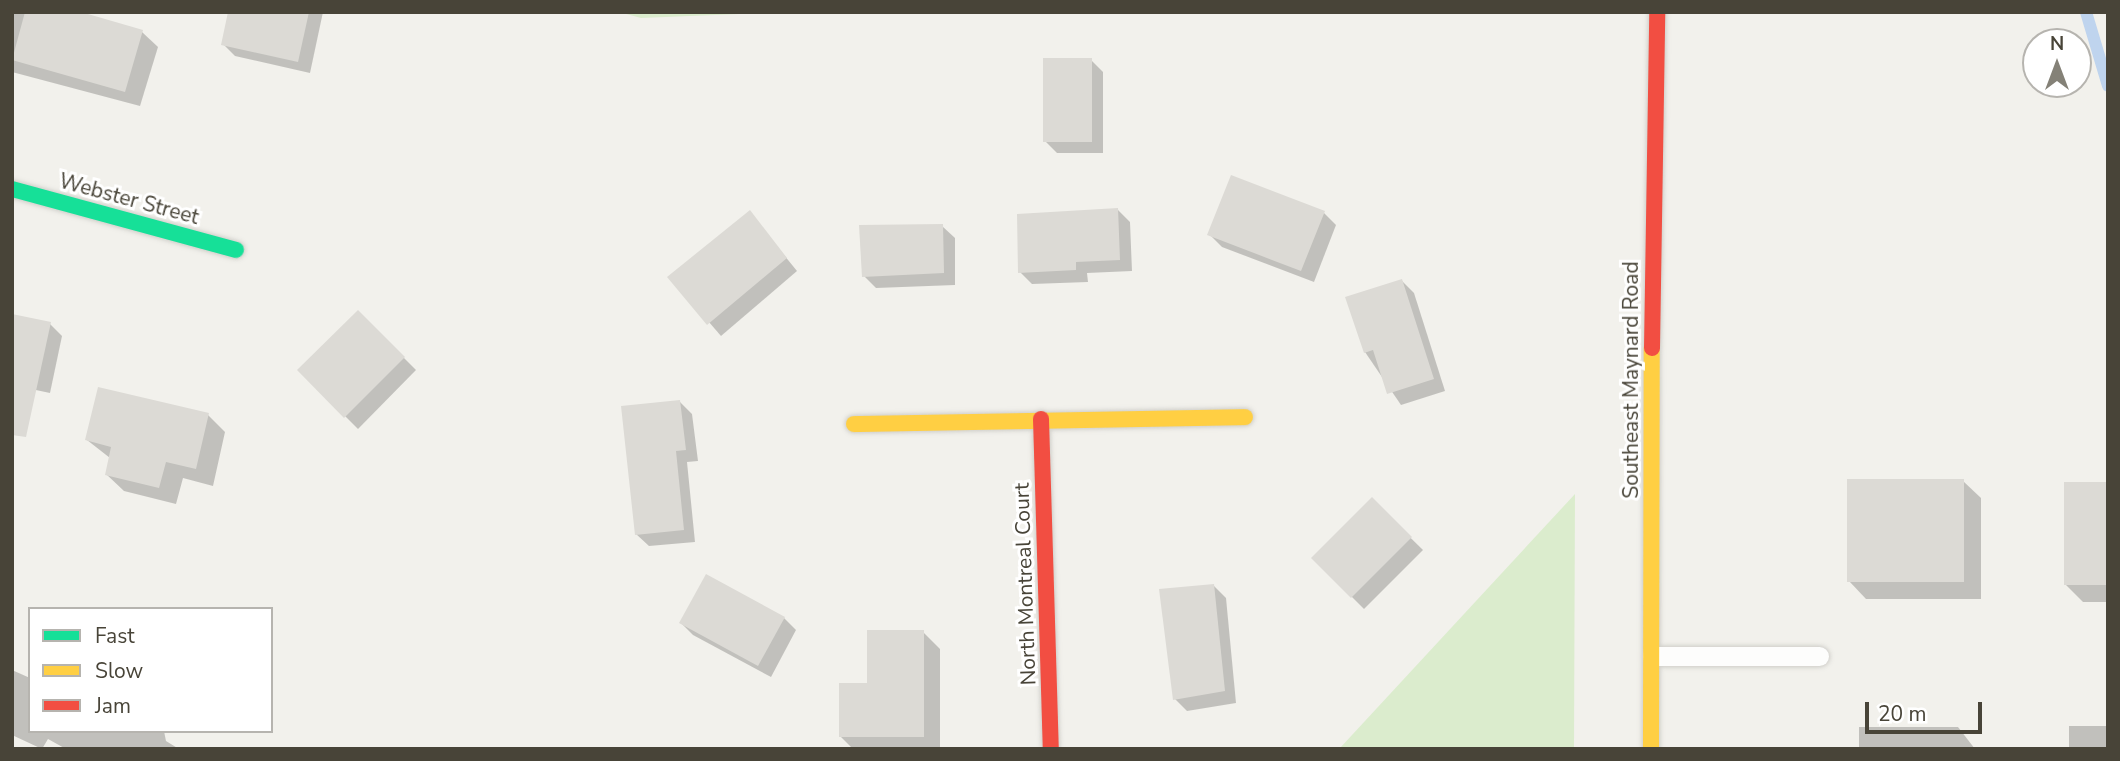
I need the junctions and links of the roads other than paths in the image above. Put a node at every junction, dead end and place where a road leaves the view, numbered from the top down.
1 (1657, 12) edge
2 (12, 190) edge
3 (236, 250) dead end
4 (1245, 417) dead end
5 (1041, 419) junction
6 (854, 424) dead end
7 (1652, 656) junction
8 (1819, 656) dead end
9 (1051, 749) edge
10 (1651, 749) edge

1 - 7 street, Southeast Maynard Road
2 - 3 street, Webster Street
4 - 5 street
5 - 6 street
5 - 9 street, North Montreal Court
7 - 8 lane
7 - 10 street, Southeast Maynard Road

